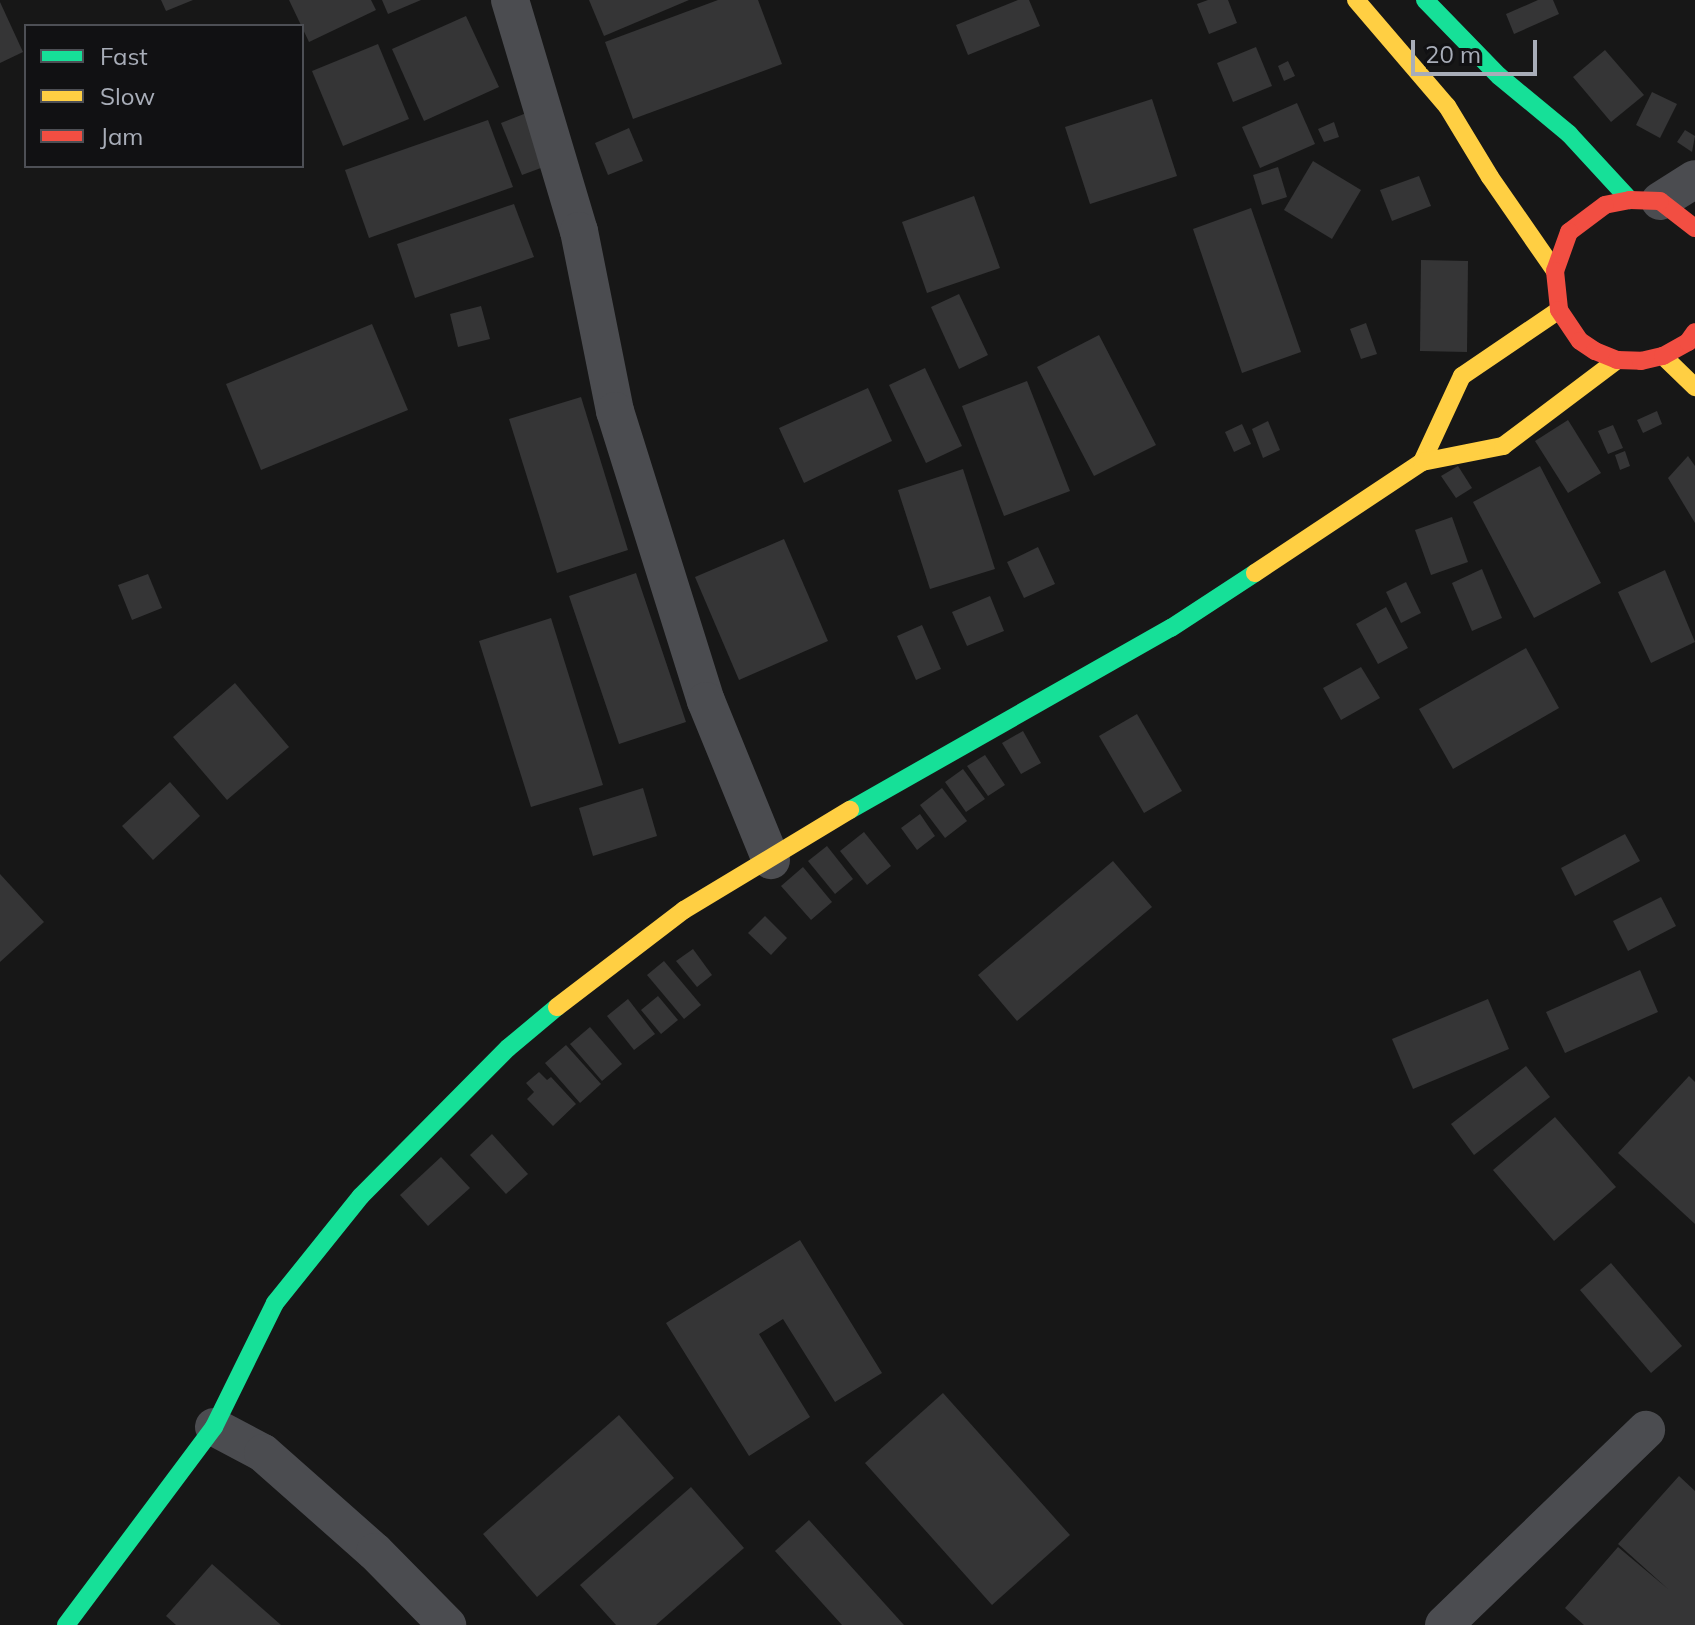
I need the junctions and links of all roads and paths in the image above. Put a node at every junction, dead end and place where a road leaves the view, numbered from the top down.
1 (510, 0) edge
2 (1356, 0) edge
3 (1425, 0) edge
4 (1695, 179) edge
5 (1645, 200) junction
6 (1695, 228) edge
7 (1555, 271) junction
8 (1559, 310) junction
9 (1695, 332) edge
10 (1663, 356) junction
11 (1617, 360) junction
12 (1695, 387) edge
13 (1422, 462) junction
14 (771, 860) junction
15 (214, 1427) junction
16 (1646, 1430) dead end
17 (66, 1625) edge
18 (447, 1625) edge
19 (1444, 1625) edge

1 - 14 street
2 - 7 street
3 - 5 street
4 - 5 street
5 - 6 street
5 - 7 street
7 - 8 street
8 - 11 street
8 - 13 street
9 - 10 street
10 - 11 street
10 - 12 street
11 - 13 street
13 - 14 street
14 - 15 street
15 - 17 street
15 - 18 street
16 - 19 street

